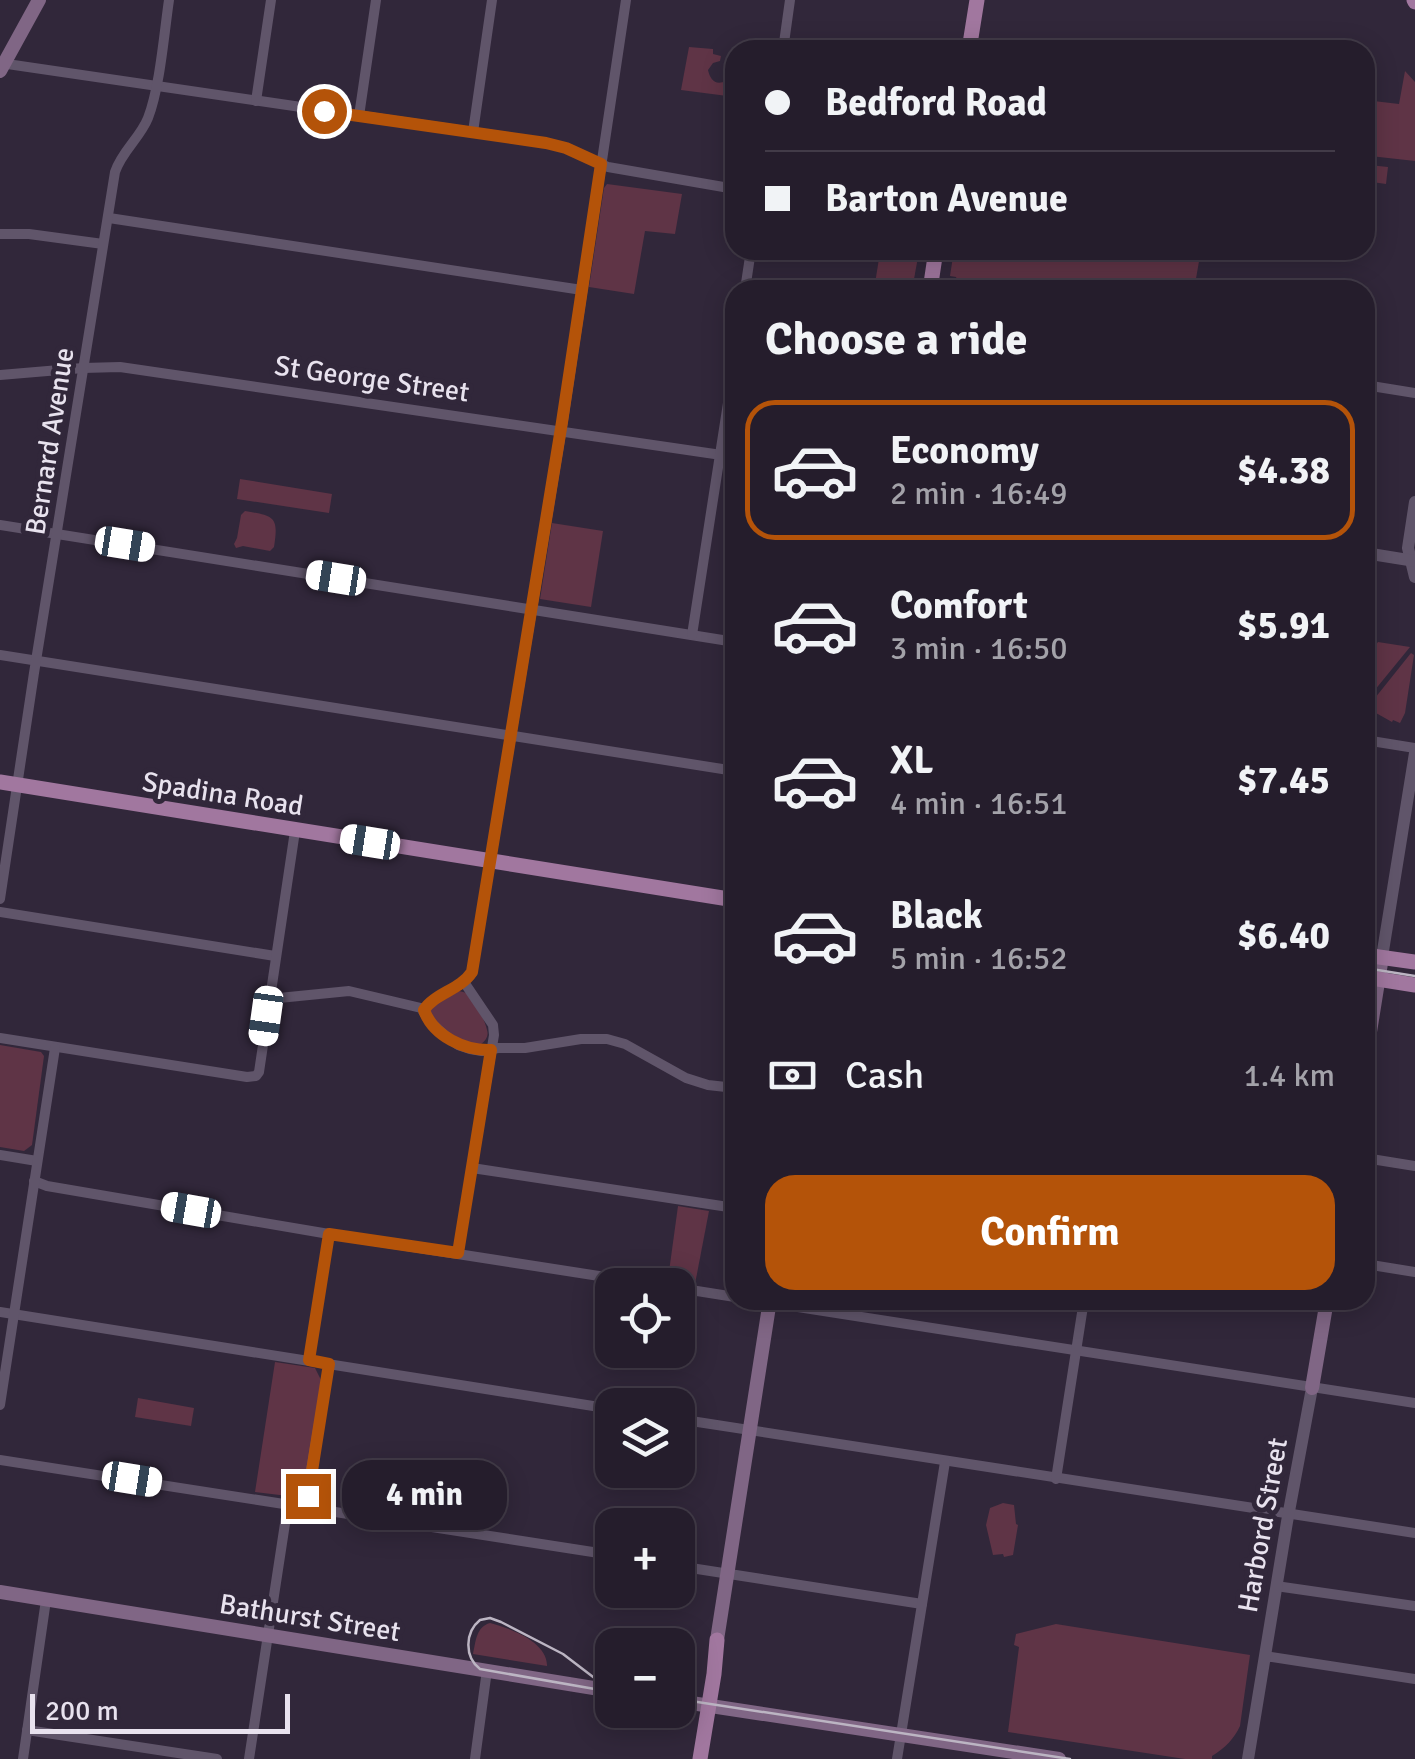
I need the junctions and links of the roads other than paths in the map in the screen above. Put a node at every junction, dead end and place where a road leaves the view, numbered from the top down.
1 (39, 0) edge
2 (169, 0) edge
3 (271, 0) edge
4 (376, 0) edge
5 (492, 0) edge
6 (626, 0) edge
7 (790, 0) edge
8 (978, 0) edge
9 (784, 40) edge
10 (971, 40) edge
11 (2, 66) edge
12 (155, 86) junction
13 (256, 100) junction
14 (359, 116) junction
15 (473, 132) junction
16 (601, 164) junction
17 (725, 187) edge
18 (108, 218) junction
19 (0, 234) edge
20 (104, 244) junction
21 (582, 290) junction
22 (82, 368) junction
23 (0, 375) edge
24 (1375, 387) edge
25 (1415, 393) edge
26 (725, 422) edge
27 (561, 431) junction
28 (720, 454) junction
29 (725, 455) edge
30 (1415, 502) edge
31 (0, 525) edge
32 (57, 534) junction
33 (1375, 554) edge
34 (1413, 561) edge
35 (1415, 578) edge
36 (532, 610) junction
37 (692, 635) junction
38 (725, 640) edge
39 (0, 654) edge
40 (36, 660) junction
41 (512, 736) junction
42 (1375, 742) edge
43 (1415, 751) edge
44 (725, 769) edge
45 (0, 782) edge
46 (18, 785) junction
47 (296, 830) junction
48 (490, 861) junction
49 (725, 898) edge
50 (0, 899) edge
51 (0, 912) edge
52 (275, 956) junction
53 (1375, 956) edge
54 (1382, 957) junction
55 (1415, 962) edge
56 (1375, 972) edge
57 (1375, 978) edge
58 (464, 982) junction
59 (1415, 985) edge
60 (269, 999) junction
61 (424, 1010) junction
62 (0, 1038) edge
63 (55, 1048) junction
64 (491, 1050) junction
65 (725, 1087) edge
66 (0, 1155) edge
67 (1375, 1160) edge
68 (36, 1161) junction
69 (1415, 1166) edge
70 (472, 1168) junction
71 (34, 1181) junction
72 (725, 1206) edge
73 (329, 1234) junction
74 (458, 1253) junction
75 (1375, 1266) edge
76 (1415, 1272) edge
77 (595, 1275) edge
78 (695, 1291) edge
79 (725, 1295) edge
80 (769, 1310) edge
81 (827, 1310) edge
82 (1082, 1310) edge
83 (1325, 1310) edge
84 (0, 1312) edge
85 (14, 1314) junction
86 (1076, 1349) junction
87 (309, 1360) junction
88 (329, 1364) junction
89 (1312, 1388) junction
90 (1415, 1403) edge
91 (0, 1405) edge
92 (595, 1406) edge
93 (695, 1422) edge
94 (750, 1430) junction
95 (0, 1460) edge
96 (945, 1462) junction
97 (1056, 1479) junction
98 (288, 1504) junction
99 (305, 1506) junction
100 (1288, 1514) junction
101 (1415, 1533) edge
102 (595, 1552) edge
103 (695, 1569) edge
104 (727, 1574) junction
105 (1276, 1586) junction
106 (0, 1592) edge
107 (46, 1600) junction
108 (922, 1604) junction
109 (1415, 1606) edge
110 (266, 1635) junction
111 (717, 1640) joint
112 (1265, 1656) junction
113 (487, 1670) junction
114 (1415, 1679) edge
115 (595, 1687) edge
116 (695, 1704) edge
117 (709, 1706) junction
118 (28, 1730) junction
119 (900, 1735) junction
120 (23, 1759) edge
121 (217, 1759) edge
122 (249, 1759) edge
123 (475, 1759) edge
124 (700, 1759) edge
125 (897, 1759) edge
126 (1059, 1759) edge
127 (1248, 1759) edge

1 - 11 main road
2 - 12 street, Bernard Avenue
3 - 13 street
4 - 14 street
5 - 15 street
6 - 16 street
7 - 9 street
8 - 10 main road
11 - 12 street
12 - 13 street
12 - 18 street, Bernard Avenue
13 - 14 street
14 - 15 street
15 - 16 street
16 - 17 street
16 - 21 street
18 - 20 street, Bernard Avenue
18 - 21 street
19 - 20 street
20 - 22 street, Bernard Avenue
21 - 27 street
22 - 23 street, St George Street
22 - 27 street, St George Street
22 - 32 street, Bernard Avenue
24 - 25 street
26 - 28 street
27 - 28 street, St George Street
27 - 36 street
28 - 29 street, St George Street
28 - 37 street
30 - 34 street
31 - 32 street
32 - 36 street
32 - 40 street, Bernard Avenue
33 - 34 street
34 - 35 street
36 - 37 street
36 - 41 street
37 - 38 street
39 - 40 street
40 - 41 street
40 - 46 street, Bernard Avenue
41 - 44 street
41 - 48 street
42 - 43 street
43 - 54 street
45 - 46 main road, Spadina Road
46 - 47 main road, Spadina Road
46 - 50 street, Bernard Avenue
47 - 48 main road, Spadina Road
47 - 52 street
48 - 49 main road, Spadina Road
48 - 58 street
51 - 52 street
52 - 60 street
53 - 54 main road
54 - 55 main road
54 - 56 main road
57 - 59 main road
58 - 61 street
58 - 64 street
60 - 61 street
60 - 63 street
61 - 64 street
62 - 63 street
63 - 68 street
64 - 65 street
64 - 70 street
66 - 68 street
67 - 69 street
68 - 71 street
70 - 72 street
70 - 74 street
71 - 73 street
71 - 85 street
73 - 74 street
73 - 87 street
74 - 77 street
75 - 76 street
78 - 79 street
80 - 94 main road
81 - 86 street
82 - 86 street
83 - 89 main road, Harbord Street
84 - 85 street
85 - 87 street
85 - 91 street
86 - 89 street
86 - 97 street
87 - 88 street
88 - 92 street
88 - 99 street
89 - 90 street
89 - 100 street, Harbord Street
93 - 94 street
94 - 96 street
94 - 104 main road
95 - 98 street
96 - 97 street
96 - 108 street
97 - 100 street
98 - 99 street
98 - 110 street
99 - 102 street
100 - 101 street
100 - 105 street, Harbord Street
103 - 104 street
104 - 108 street
104 - 111 main road
105 - 109 street
105 - 112 street, Harbord Street
106 - 107 main road, Bathurst Street
107 - 110 main road, Bathurst Street
107 - 118 street
108 - 119 street
110 - 113 main road, Bathurst Street
110 - 122 street
111 - 117 main road
112 - 114 street
112 - 127 street, Harbord Street
113 - 115 main road, Bathurst Street
113 - 123 street
116 - 117 main road
117 - 119 main road
117 - 124 main road
118 - 120 street
118 - 121 street
119 - 125 street
119 - 126 main road

